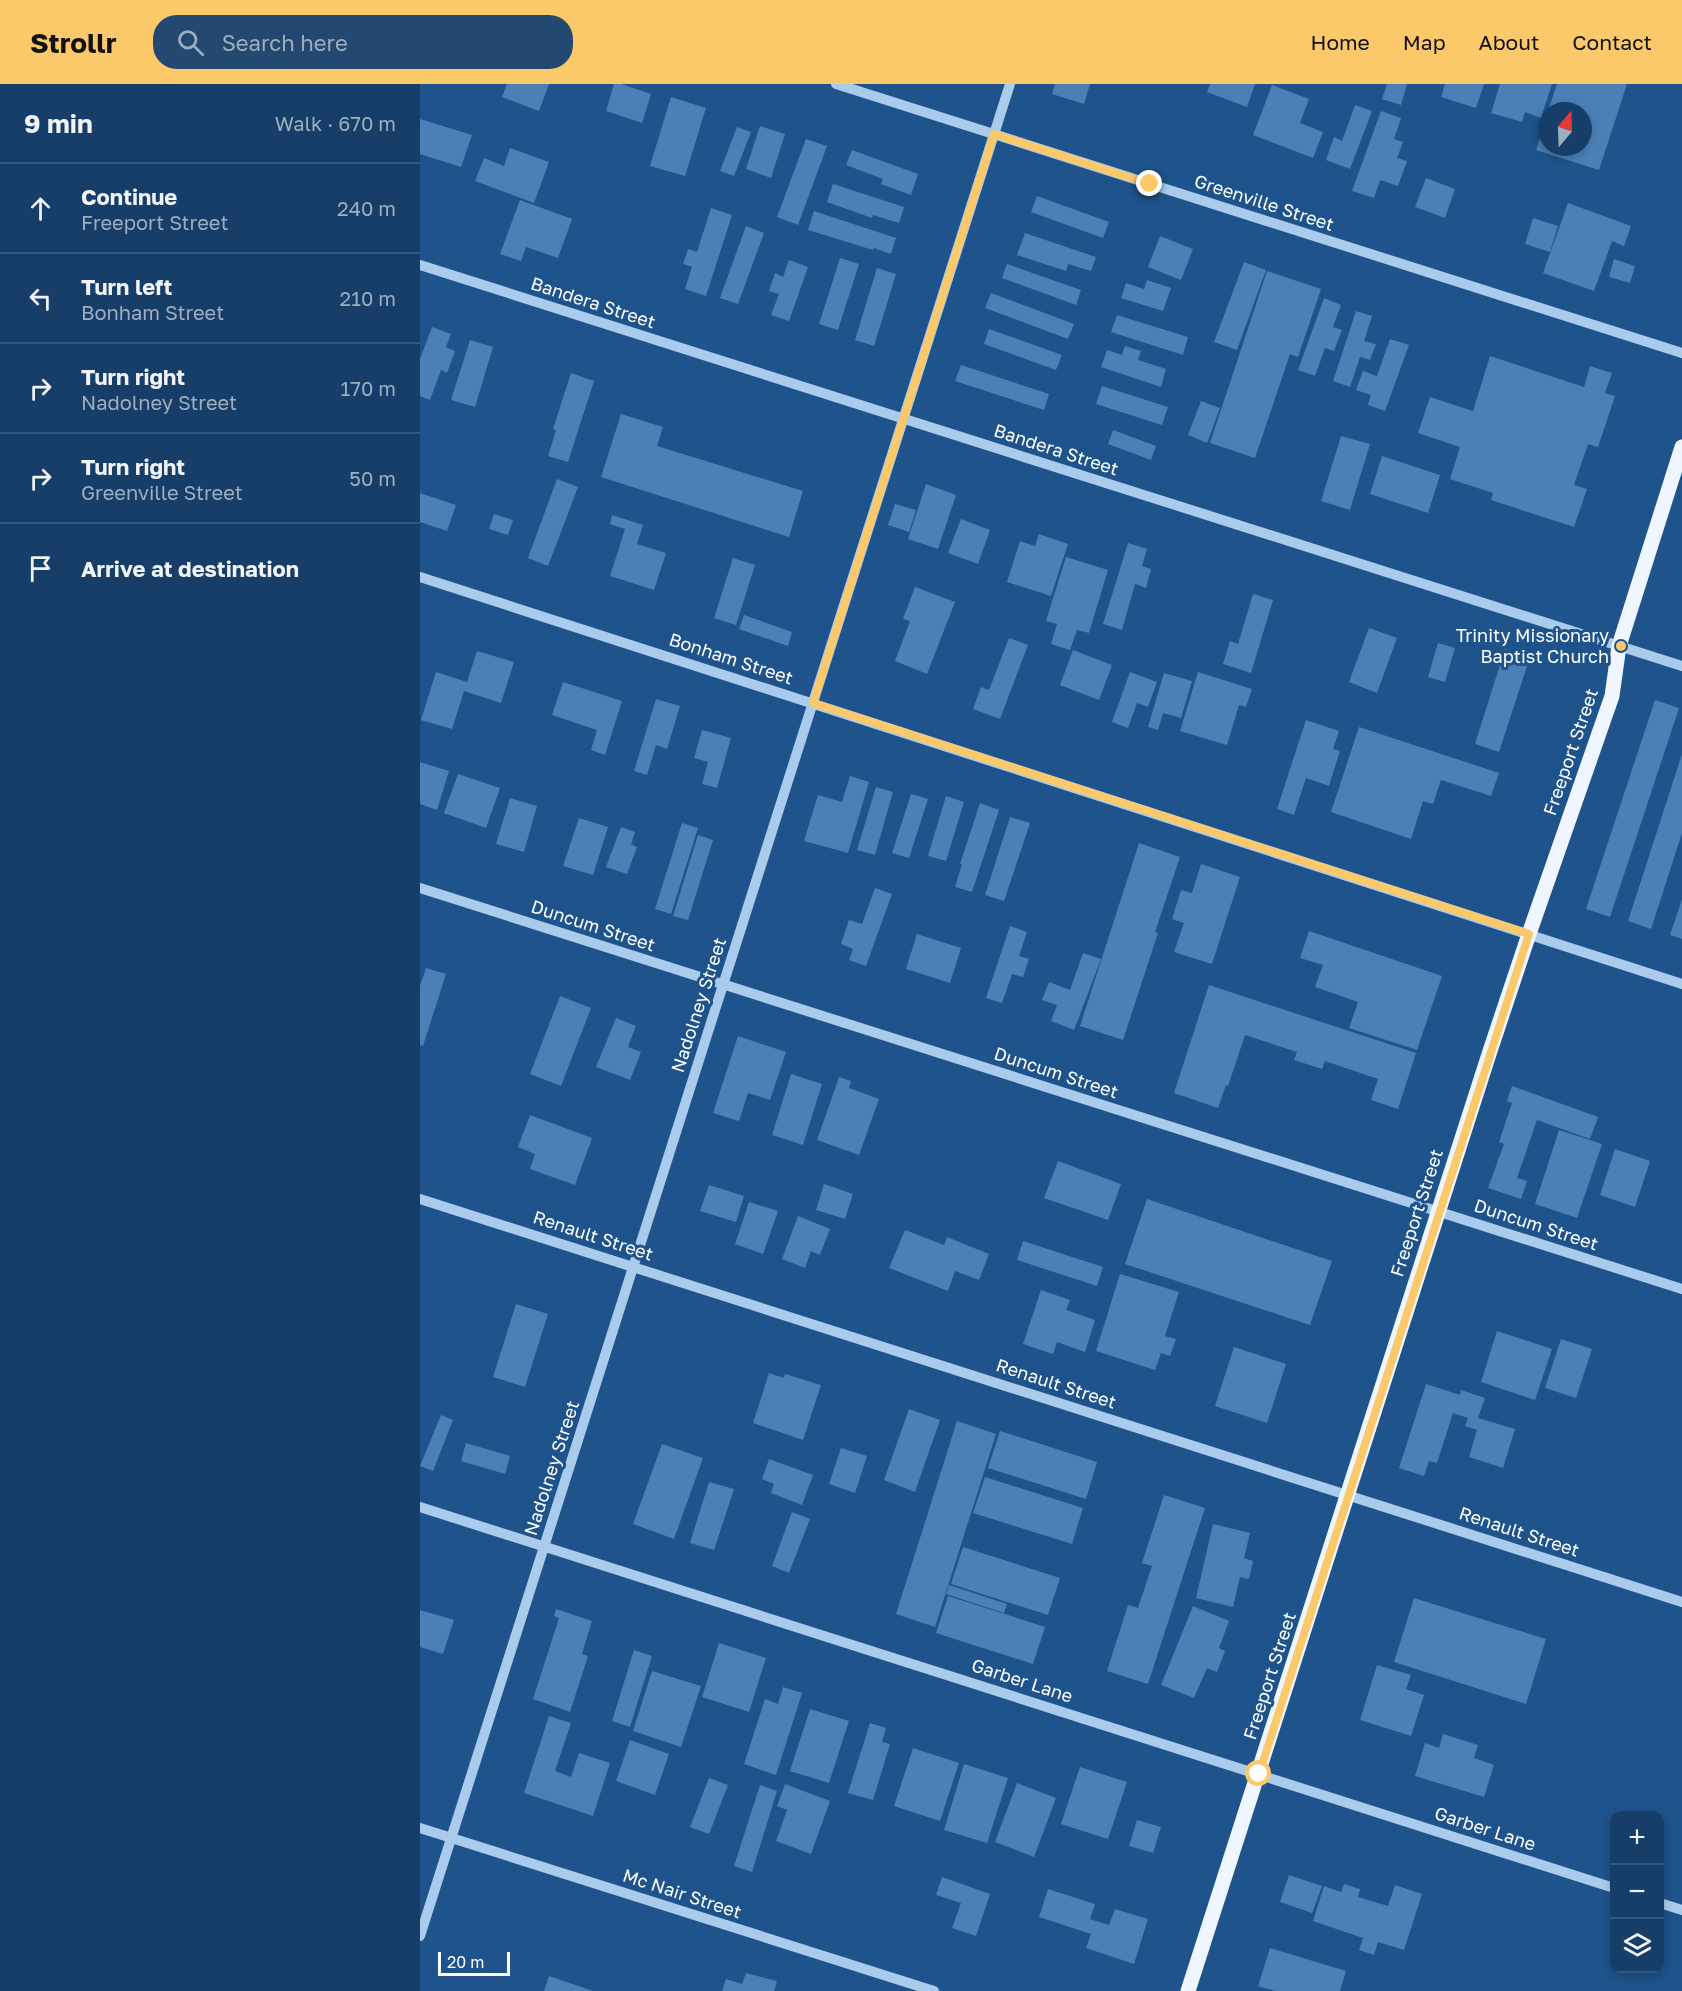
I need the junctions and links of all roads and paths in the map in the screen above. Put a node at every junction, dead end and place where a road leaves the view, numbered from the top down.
1 (836, 84) edge
2 (1010, 84) edge
3 (994, 134) junction
4 (420, 265) edge
5 (1682, 353) edge
6 (903, 418) junction
7 (1682, 447) edge
8 (420, 576) edge
9 (1619, 646) junction
10 (1682, 666) edge
11 (813, 703) junction
12 (420, 888) edge
13 (1529, 934) junction
14 (723, 984) junction
15 (1682, 984) edge
16 (420, 1199) edge
17 (1439, 1211) junction
18 (633, 1266) junction
19 (1682, 1289) edge
20 (1349, 1494) junction
21 (420, 1507) edge
22 (544, 1547) junction
23 (1682, 1602) edge
24 (1259, 1774) junction
25 (420, 1827) edge
26 (452, 1838) junction
27 (1610, 1887) edge
28 (1664, 1905) edge
29 (1682, 1910) edge
30 (420, 1936) edge
31 (934, 1991) edge
32 (1188, 1991) edge

1 - 3 street, Greenville Street
2 - 3 street, Nadolney Street
3 - 5 street, Greenville Street
3 - 6 street, Nadolney Street
4 - 6 street, Bandera Street
6 - 9 street, Bandera Street
6 - 11 street, Nadolney Street
7 - 9 main road, Freeport Street
8 - 11 street, Bonham Street
9 - 10 street, Bandera Street
9 - 13 main road, Freeport Street
11 - 13 street, Bonham Street
11 - 14 street, Nadolney Street
12 - 14 street, Duncum Street
13 - 15 street, Bonham Street
13 - 17 main road, Freeport Street
14 - 17 street, Duncum Street
14 - 18 street, Nadolney Street
16 - 18 street, Renault Street
17 - 19 street, Duncum Street
17 - 20 main road, Freeport Street
18 - 20 street, Renault Street
18 - 22 street, Nadolney Street
20 - 23 street, Renault Street
20 - 24 main road, Freeport Street
21 - 22 street, Garber Lane
22 - 24 street, Garber Lane
22 - 26 street, Nadolney Street
24 - 27 street, Garber Lane
24 - 32 main road, Freeport Street
25 - 26 street, Mc Nair Street
26 - 30 street, Nadolney Street
26 - 31 street, Mc Nair Street
28 - 29 street

